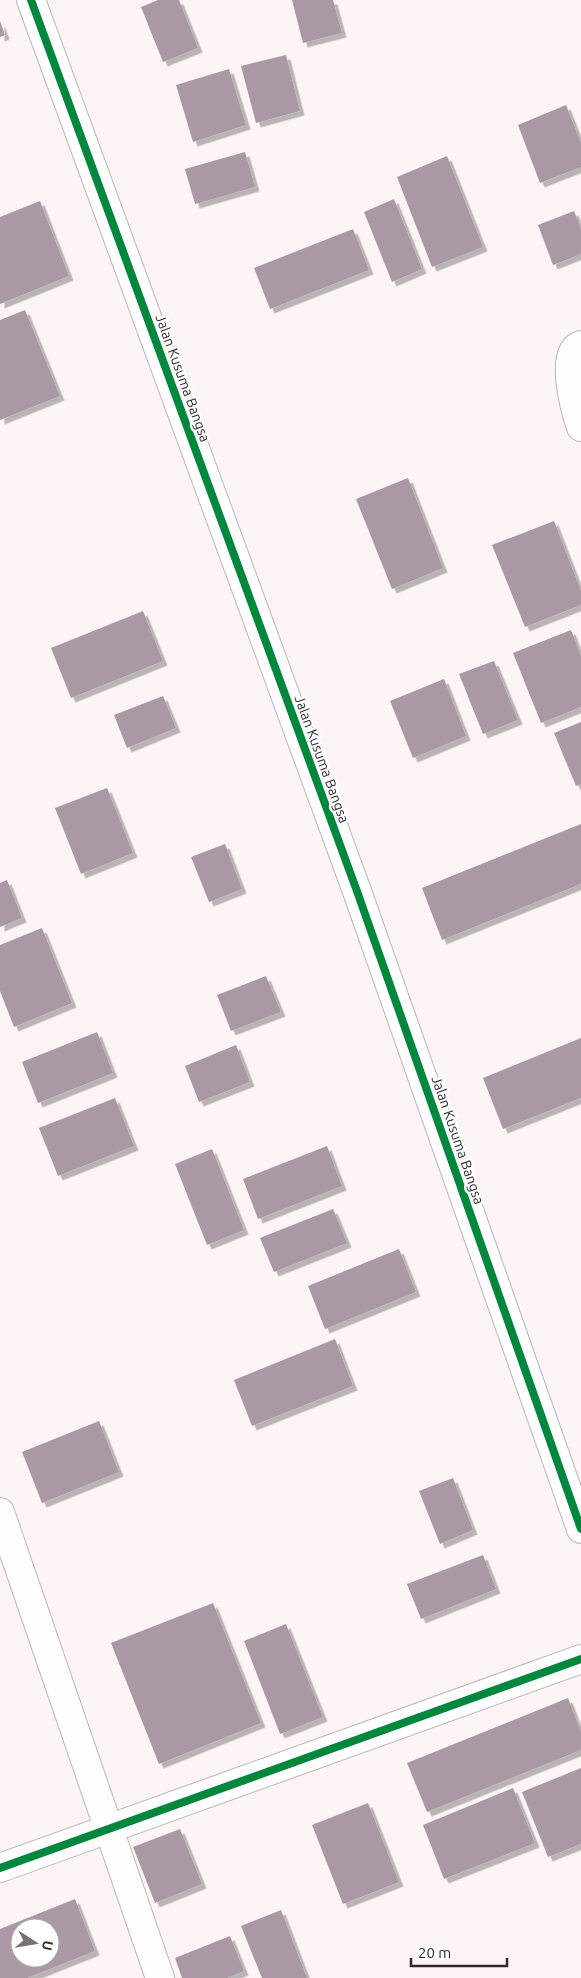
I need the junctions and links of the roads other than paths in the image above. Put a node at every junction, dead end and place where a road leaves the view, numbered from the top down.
1 (31, 0) edge
2 (581, 344) edge
3 (581, 427) edge
4 (0, 1512) edge
5 (581, 1529) edge
6 (581, 1659) edge
7 (109, 1830) junction
8 (0, 1868) edge
9 (160, 1978) edge

1 - 5 street, Jalan Kusuma Bangsa
2 - 3 street
4 - 7 street
6 - 7 street
7 - 8 street
7 - 9 street

